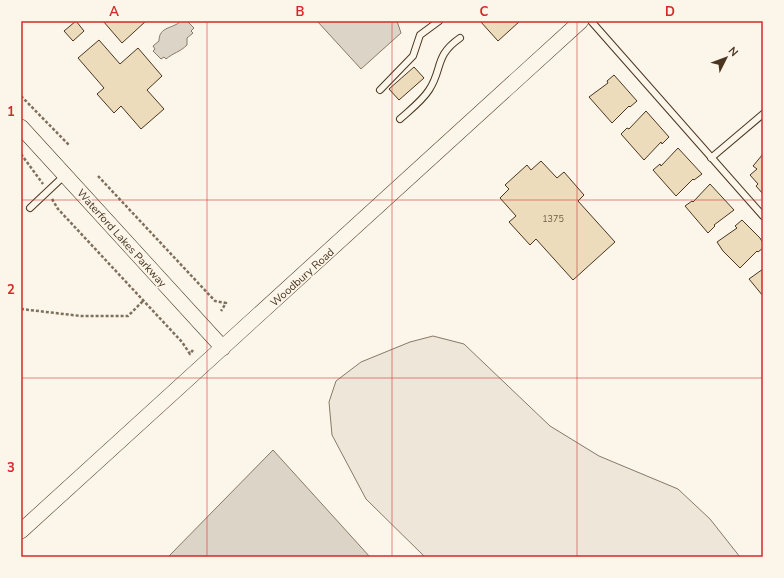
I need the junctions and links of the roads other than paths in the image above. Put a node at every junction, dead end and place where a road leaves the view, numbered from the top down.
1 (439, 21) edge
2 (581, 21) edge
3 (591, 21) edge
4 (460, 38) dead end
5 (380, 90) dead end
6 (763, 114) edge
7 (400, 119) dead end
8 (21, 127) edge
9 (711, 158) junction
10 (64, 175) junction
11 (30, 208) dead end
12 (763, 216) edge
13 (223, 348) junction
14 (21, 531) edge

1 - 5 lane
2 - 13 street, Woodbury Road
3 - 9 lane
4 - 7 lane
6 - 9 lane
8 - 10 street, Waterford Lakes Parkway
9 - 12 lane
10 - 11 lane
10 - 13 street, Waterford Lakes Parkway
13 - 14 street, Woodbury Road

